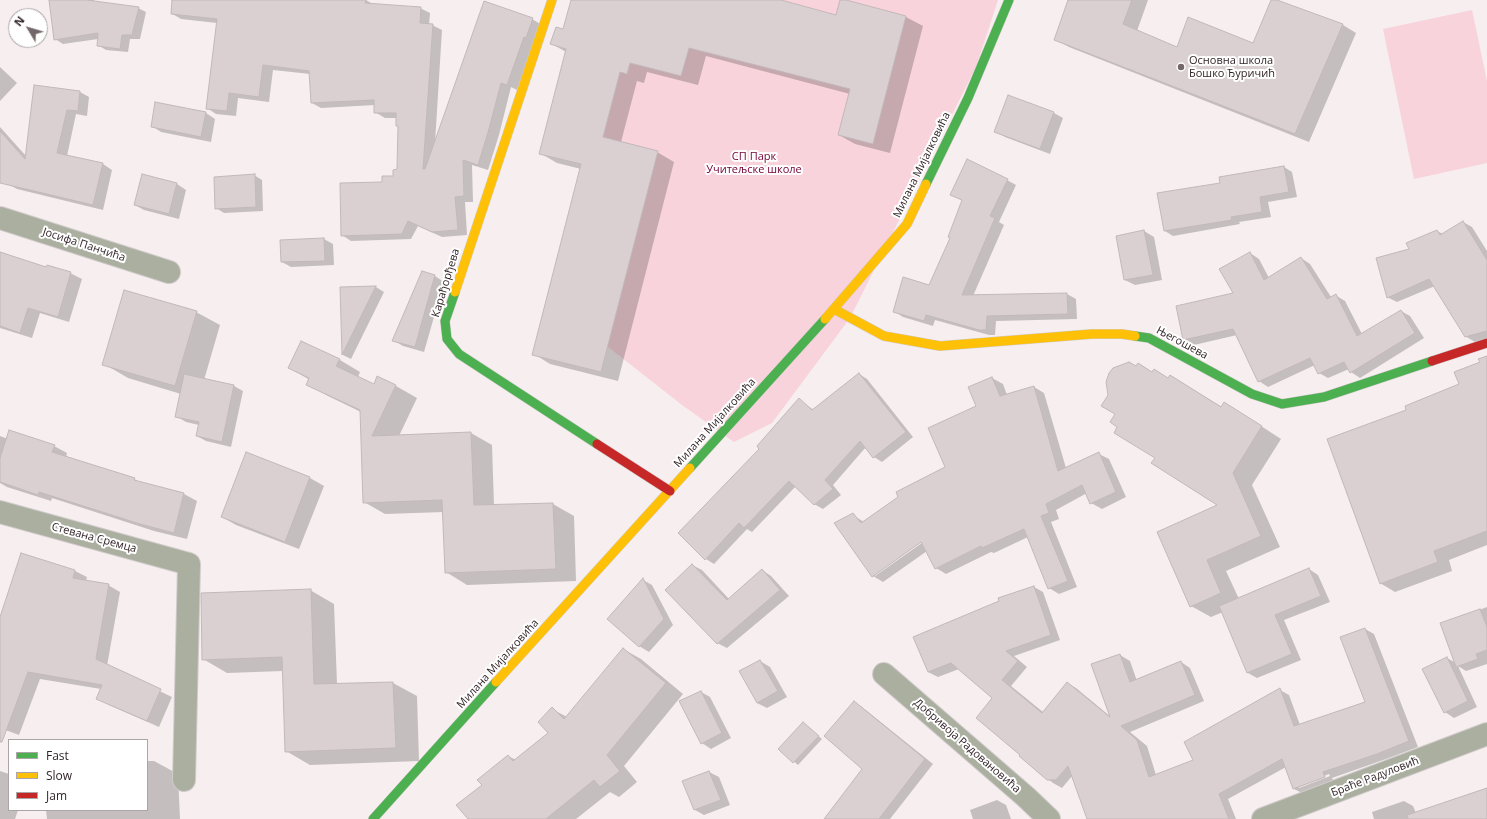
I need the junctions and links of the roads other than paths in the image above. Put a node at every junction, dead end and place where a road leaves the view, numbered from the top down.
1 (552, 0) edge
2 (1009, 0) edge
3 (0, 218) edge
4 (169, 272) dead end
5 (834, 309) junction
6 (1487, 342) edge
7 (670, 491) junction
8 (0, 512) edge
9 (884, 674) dead end
10 (1487, 734) edge
11 (184, 780) dead end
12 (373, 819) edge
13 (1049, 819) edge
14 (1263, 819) edge

1 - 7 street, Карађорђева
2 - 5 street, Милана Мијалковића
3 - 4 street, Јосифа Панчића
5 - 6 street, Његошева
5 - 7 street, Милана Мијалковића
7 - 12 street, Милана Мијалковића
8 - 11 street, Стевана Сремца
9 - 13 street, Добривоја Радовановића
10 - 14 street, Браће Радуловић

